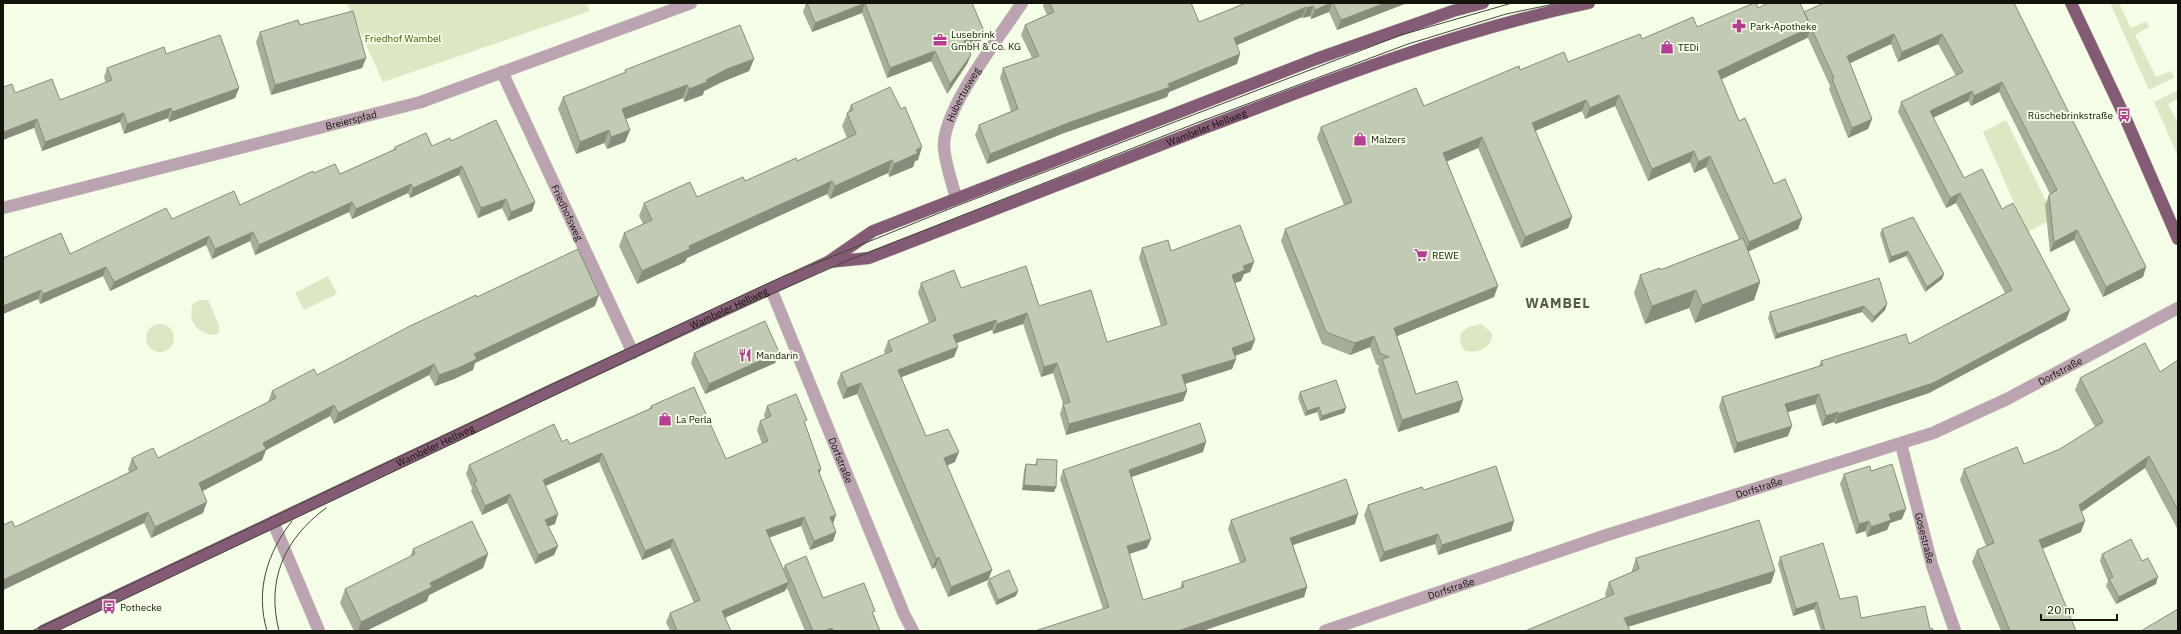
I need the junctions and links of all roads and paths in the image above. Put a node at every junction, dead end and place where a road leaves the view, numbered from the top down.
1 (691, 3) edge
2 (1022, 3) edge
3 (1483, 3) edge
4 (1589, 3) edge
5 (2071, 3) edge
6 (502, 72) junction
7 (956, 198) junction
8 (3, 208) edge
9 (2178, 239) edge
10 (828, 262) junction
11 (771, 289) junction
12 (2178, 308) edge
13 (633, 353) junction
14 (1901, 444) junction
15 (272, 522) junction
16 (43, 631) edge
17 (319, 631) edge
18 (914, 631) edge
19 (1325, 631) edge
20 (1955, 631) edge

1 - 6 street, Breierspfad
2 - 7 street, Hubertusweg
3 - 7 main road, Wambeler Hellweg
4 - 10 main road, Wambeler Hellweg
5 - 9 main road
6 - 8 street, Breierspfad
6 - 13 street, Friedhofsweg
7 - 10 main road, Wambeler Hellweg
10 - 11 main road, Wambeler Hellweg
11 - 13 main road, Wambeler Hellweg
11 - 18 street, Dorfstraße
12 - 14 street, Dorfstraße
13 - 15 main road, Wambeler Hellweg
14 - 19 street, Dorfstraße
14 - 20 street, Gosestraße
15 - 16 main road, Wambeler Hellweg
15 - 17 street

